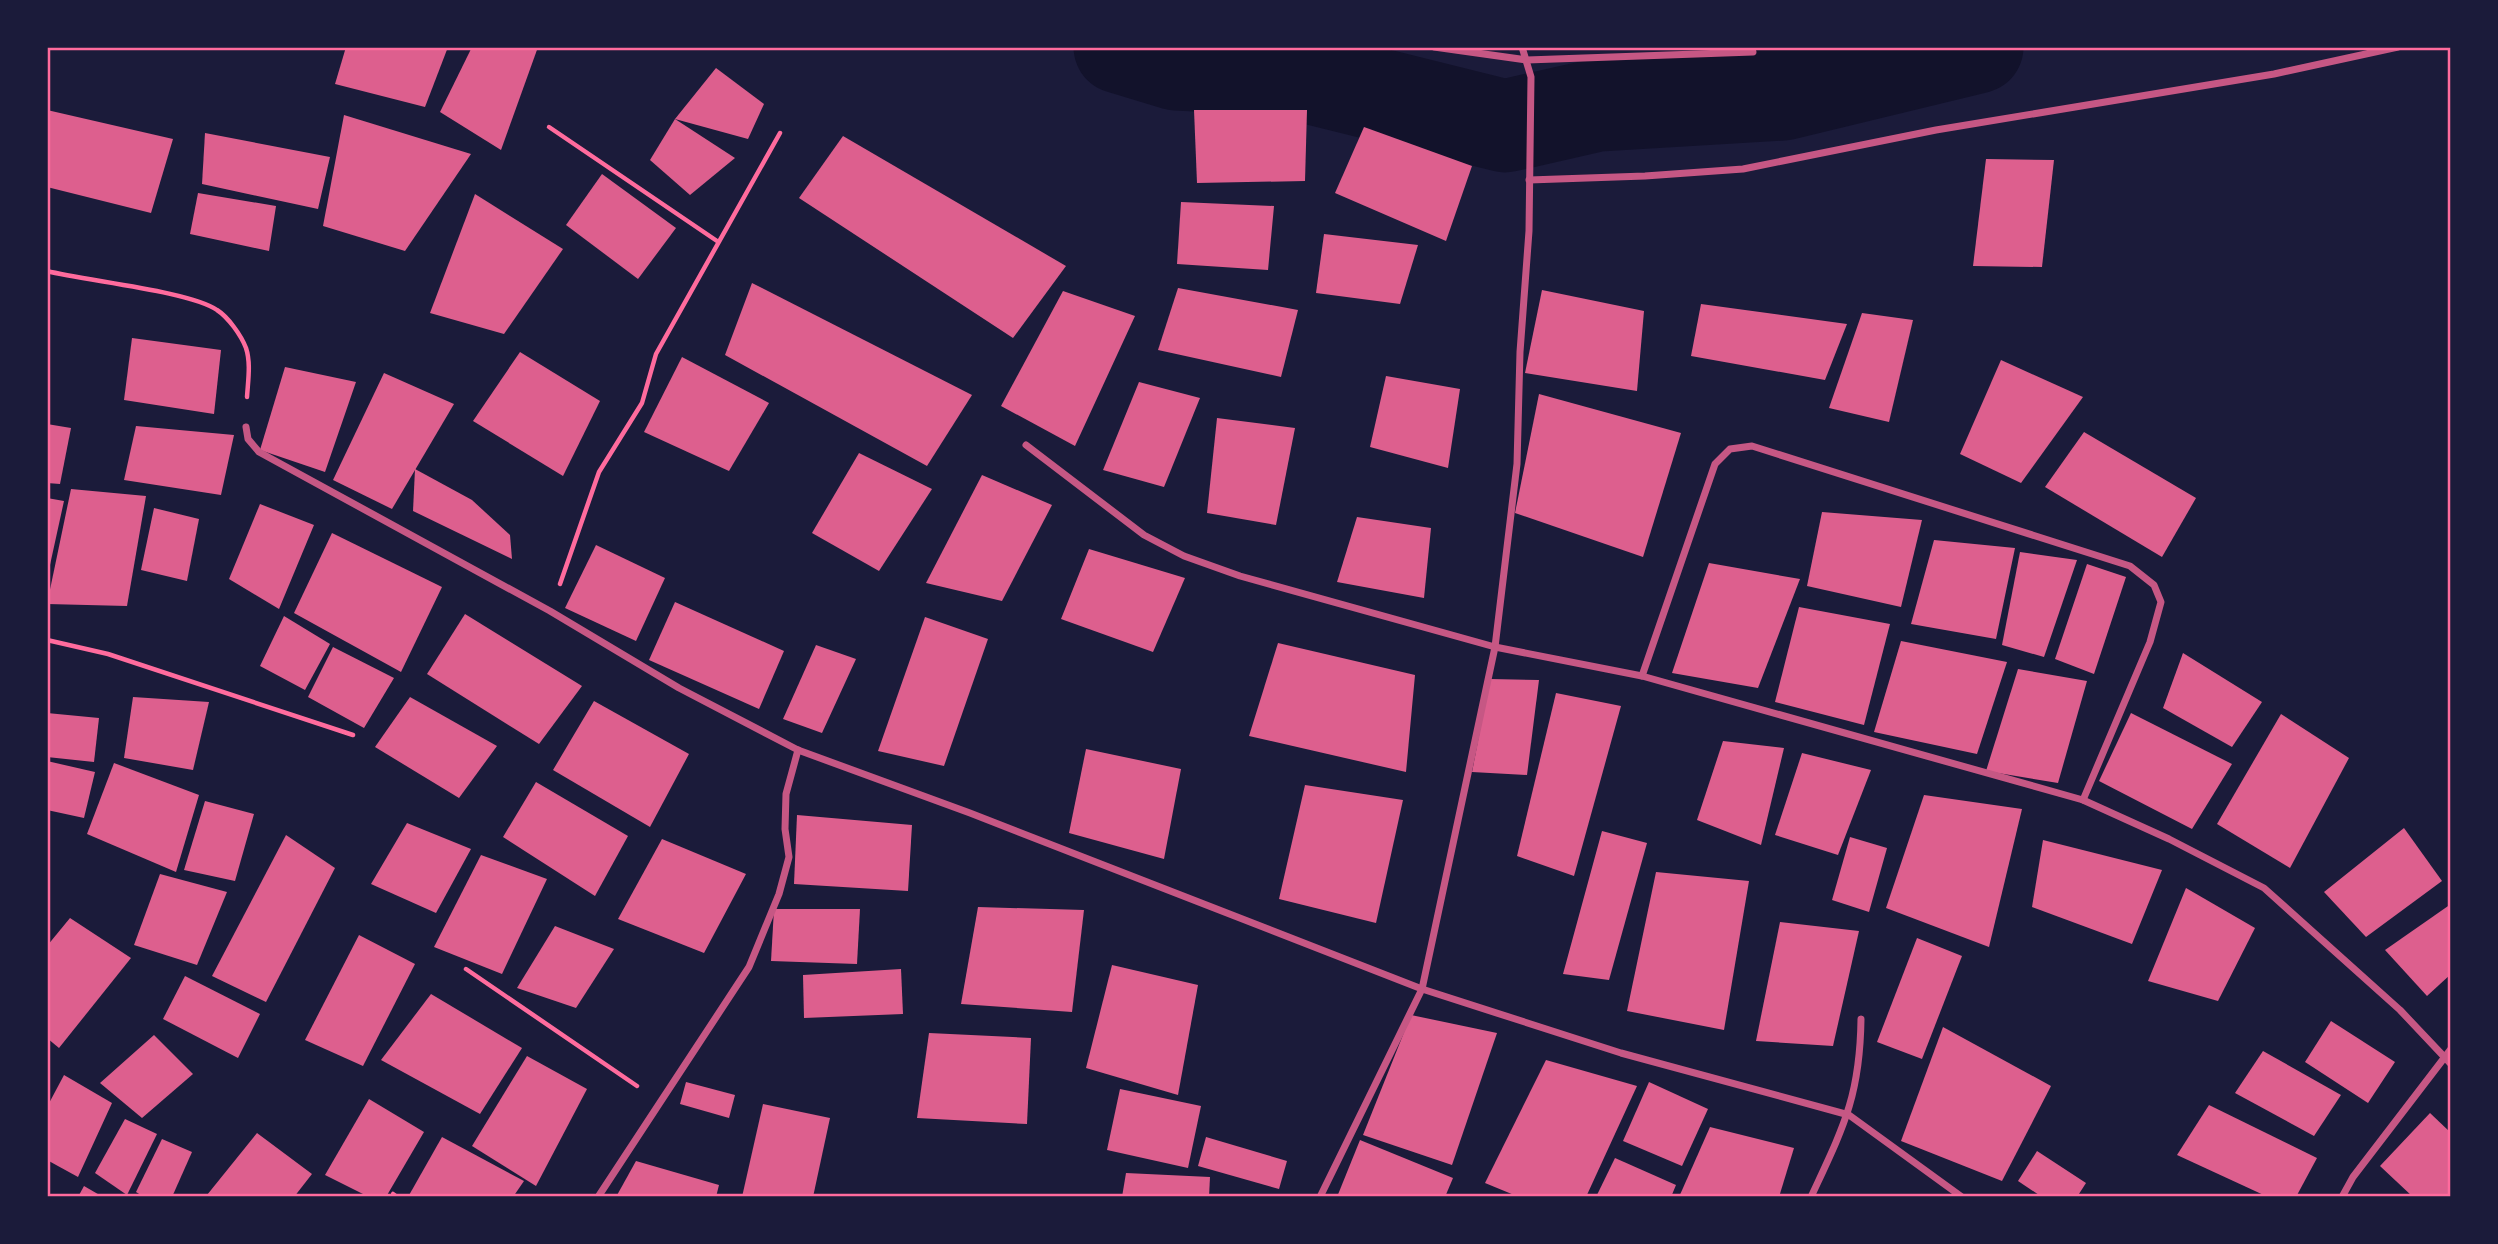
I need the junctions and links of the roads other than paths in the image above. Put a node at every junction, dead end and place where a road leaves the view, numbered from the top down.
1 (1434, 47) edge
2 (1522, 47) edge
3 (2398, 47) edge
4 (1753, 52) dead end
5 (1527, 60) junction
6 (1529, 180) junction
7 (246, 427) road end
8 (1026, 445) dead end
9 (1495, 647) junction
10 (1642, 676) junction
11 (798, 750) junction
12 (2083, 800) junction
13 (1422, 989) junction
14 (1861, 1018) dead end
15 (2447, 1052) edge
16 (2451, 1064) edge
17 (1849, 1115) junction
18 (598, 1197) edge
19 (1320, 1197) edge
20 (1811, 1197) edge
21 (1962, 1197) edge
22 (2342, 1197) edge

1 - 5 street
2 - 5 street
3 - 6 street
4 - 5 street
5 - 6 street
6 - 9 street
7 - 11 street
8 - 9 street
9 - 10 street
9 - 13 street
10 - 12 street
10 - 12 street
11 - 13 street
11 - 18 street
12 - 15 street
13 - 17 street
13 - 19 street
14 - 17 street
15 - 16 street
15 - 22 street
17 - 20 street
17 - 21 street

